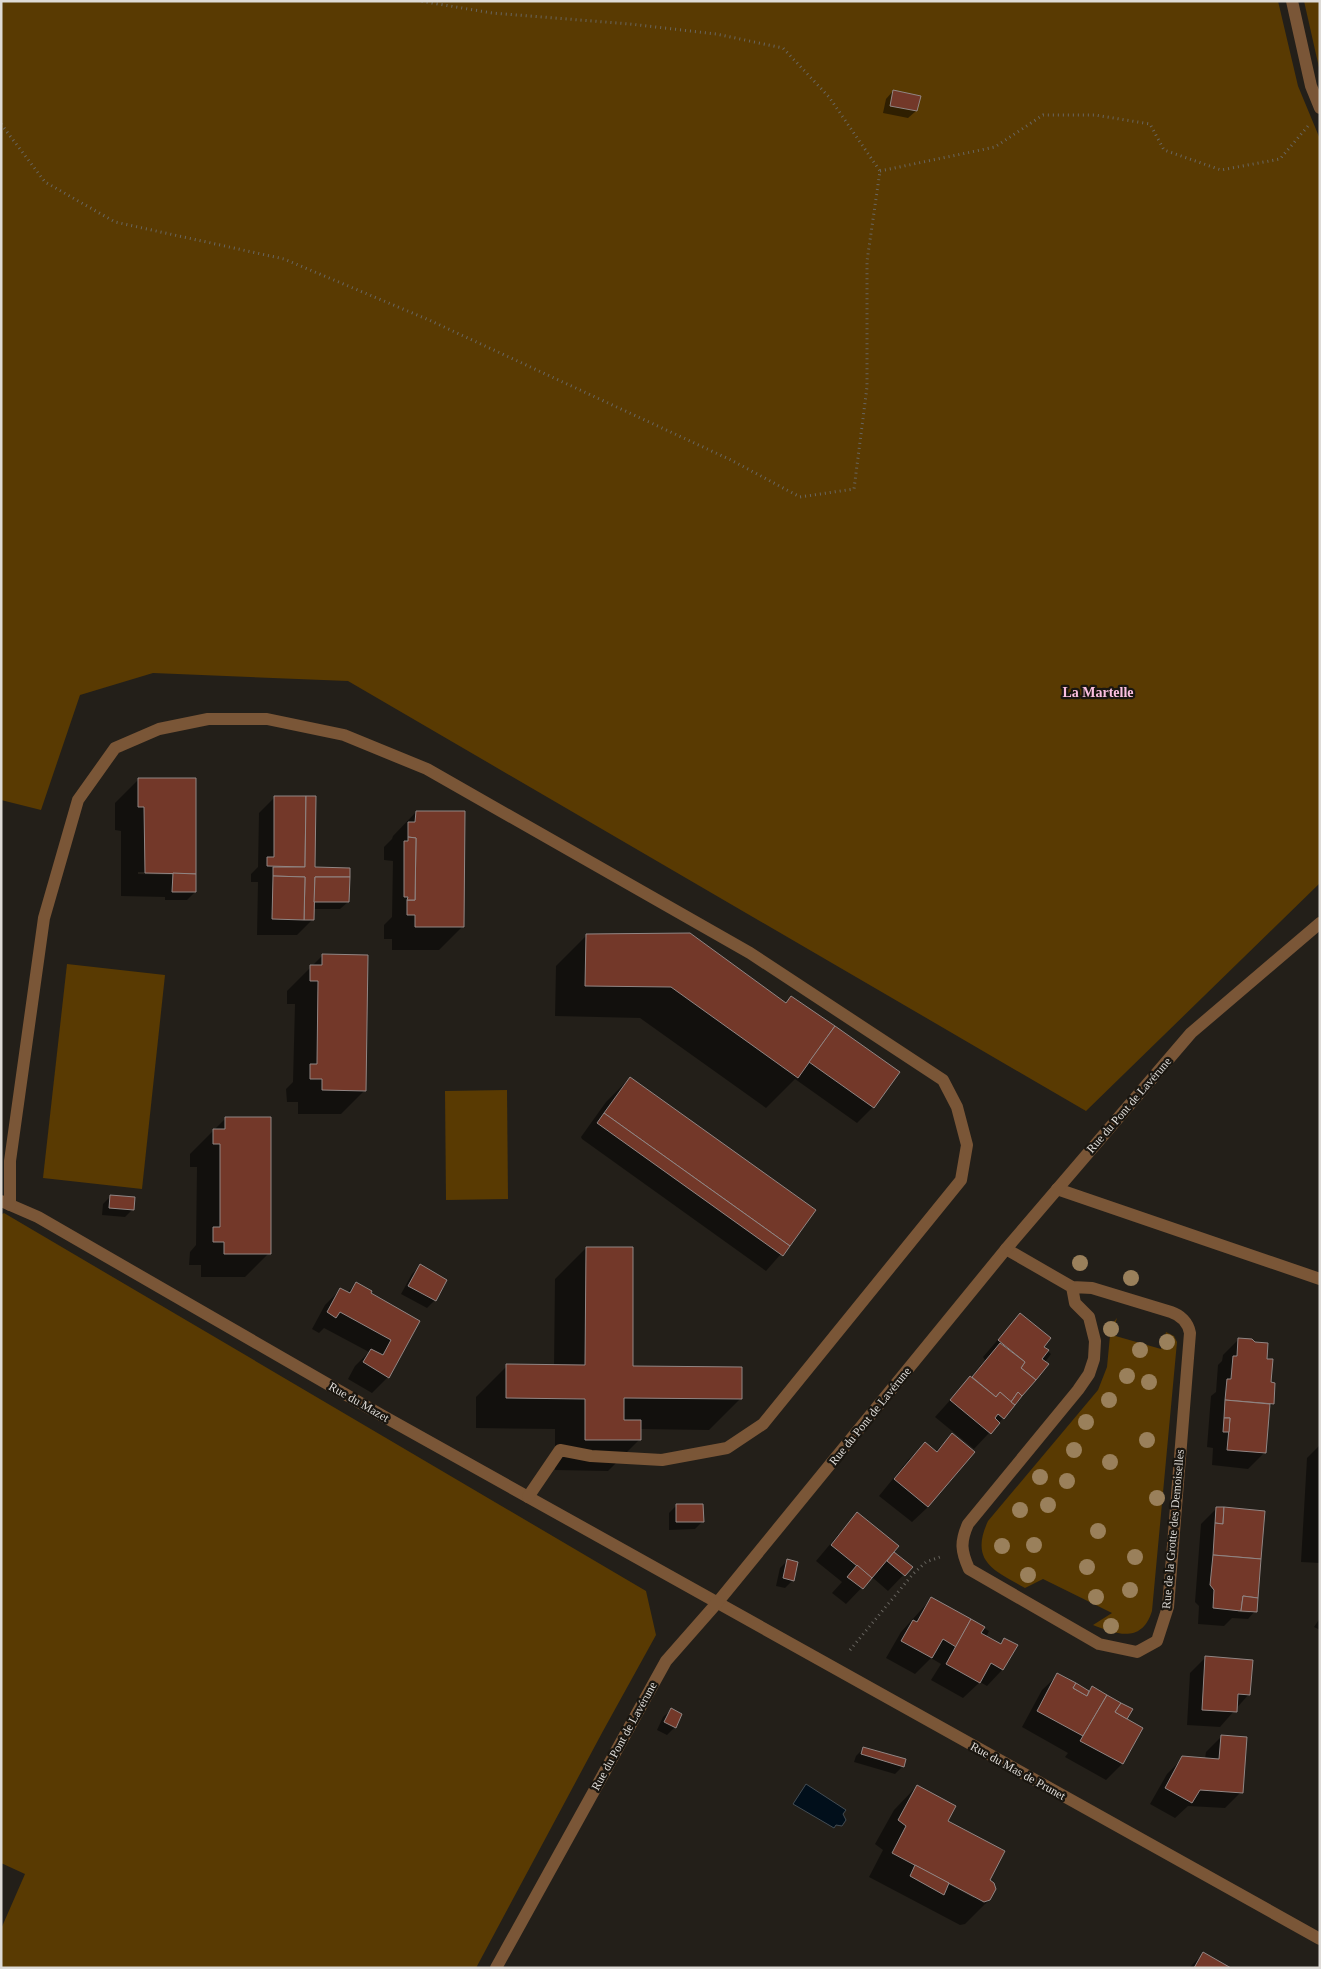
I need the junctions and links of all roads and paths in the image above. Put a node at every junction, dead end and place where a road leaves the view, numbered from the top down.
1 (420, 1) edge
2 (1292, 1) edge
3 (1320, 108) edge
4 (1, 124) edge
5 (1308, 125) dead end
6 (880, 171) junction
7 (1320, 923) edge
8 (1057, 1189) junction
9 (6, 1203) edge
10 (1006, 1249) junction
11 (1319, 1278) edge
12 (1072, 1287) junction
13 (528, 1497) junction
14 (962, 1549) junction
15 (717, 1603) junction
16 (836, 1670) junction
17 (1320, 1939) edge
18 (496, 1968) edge

1 - 6 path
2 - 3 street
4 - 6 path
5 - 6 path
7 - 8 street, Rue du Pont de Lavérune
8 - 10 street, Rue du Pont de Lavérune
8 - 11 street
9 - 13 street, Rue du Mazet
9 - 13 street
10 - 12 street, Rue de la Grotte des Demoiselles
10 - 15 street, Rue du Pont de Lavérune
12 - 14 street
12 - 14 street, Rue de la Grotte des Demoiselles
13 - 15 street, Rue du Mazet
14 - 16 path
15 - 16 street, Rue du Mas de Prunet
15 - 18 street, Rue du Pont de Lavérune
16 - 17 street, Rue du Mas de Prunet

